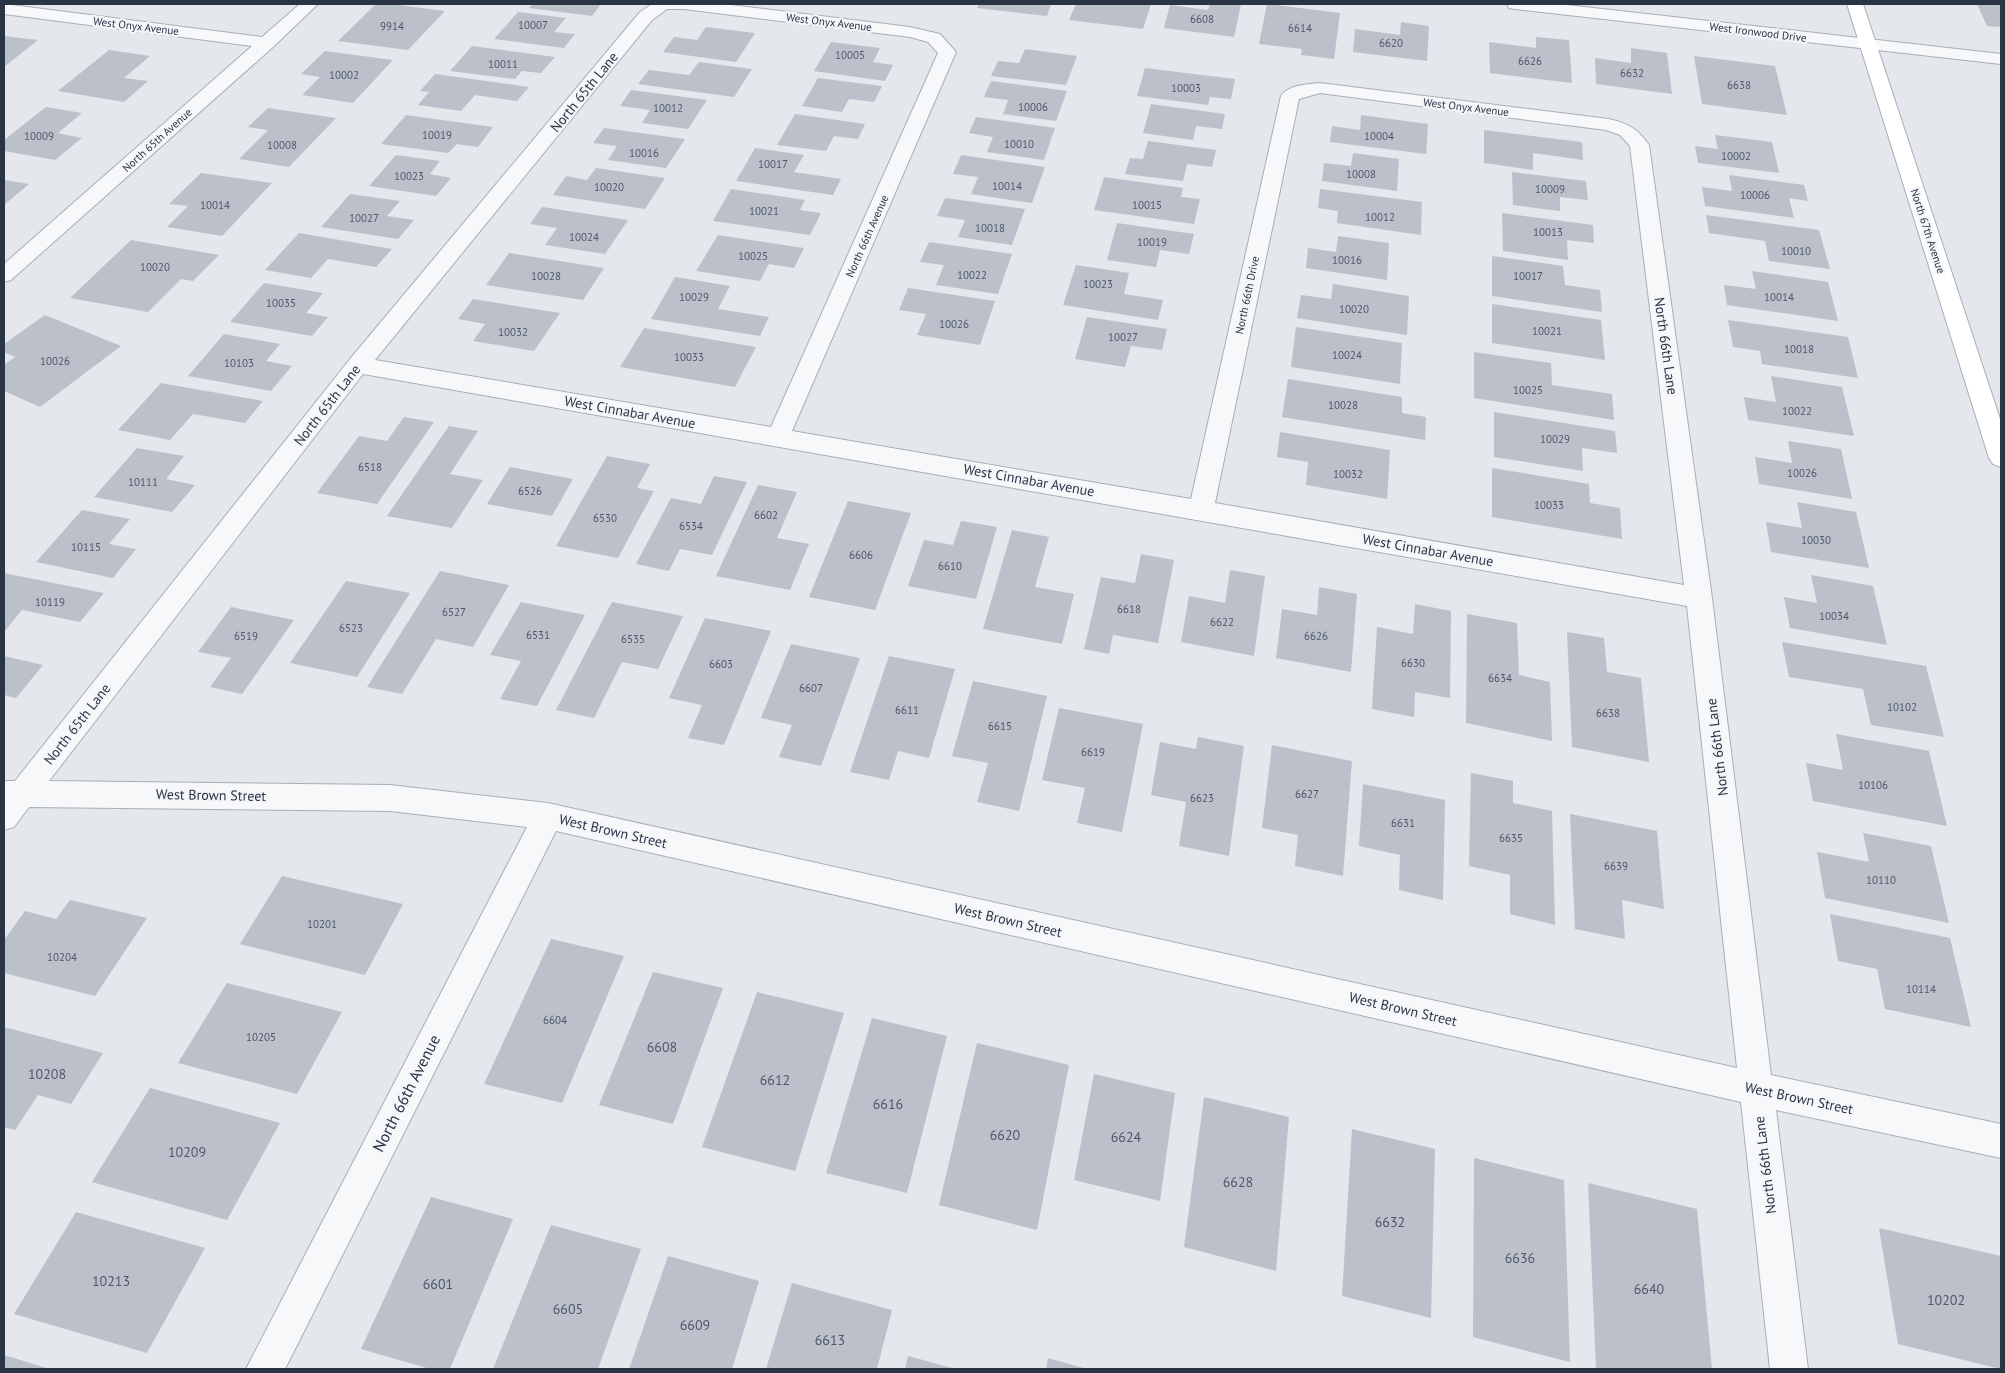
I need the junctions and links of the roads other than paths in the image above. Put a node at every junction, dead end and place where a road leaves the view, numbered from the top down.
1 (310, 4) edge
2 (664, 4) edge
3 (1515, 4) edge
4 (1855, 4) edge
5 (4, 9) edge
6 (934, 38) joint
7 (267, 43) junction
8 (1868, 45) junction
9 (2001, 60) edge
10 (1305, 90) joint
11 (1628, 131) joint
12 (4, 275) edge
13 (358, 365) junction
14 (778, 437) junction
15 (2001, 458) edge
16 (1201, 510) junction
17 (1699, 598) junction
18 (10, 802) edge
19 (548, 816) junction
20 (1756, 1089) junction
21 (2001, 1141) edge
22 (264, 1369) edge
23 (1789, 1369) edge

1 - 7 street, North 65th Avenue
2 - 6 street, West Onyx Avenue
2 - 13 street, North 65th Lane
3 - 8 street, West Ironwood Drive
4 - 8 main road, North 67th Avenue
5 - 7 street, West Onyx Avenue
6 - 14 street, North 66th Avenue
7 - 12 street, North 65th Avenue
8 - 9 street, West Ironwood Drive
8 - 15 main road, North 67th Avenue
10 - 11 street, West Onyx Avenue
10 - 16 street, North 66th Drive
11 - 17 street, North 66th Lane
13 - 14 street, West Cinnabar Avenue
13 - 18 street, North 65th Lane
14 - 16 street, West Cinnabar Avenue
16 - 17 street, West Cinnabar Avenue
17 - 20 street, North 66th Lane
18 - 19 street, West Brown Street
19 - 20 street, West Brown Street
19 - 22 street, North 66th Avenue
20 - 21 street, West Brown Street
20 - 23 street, North 66th Lane

